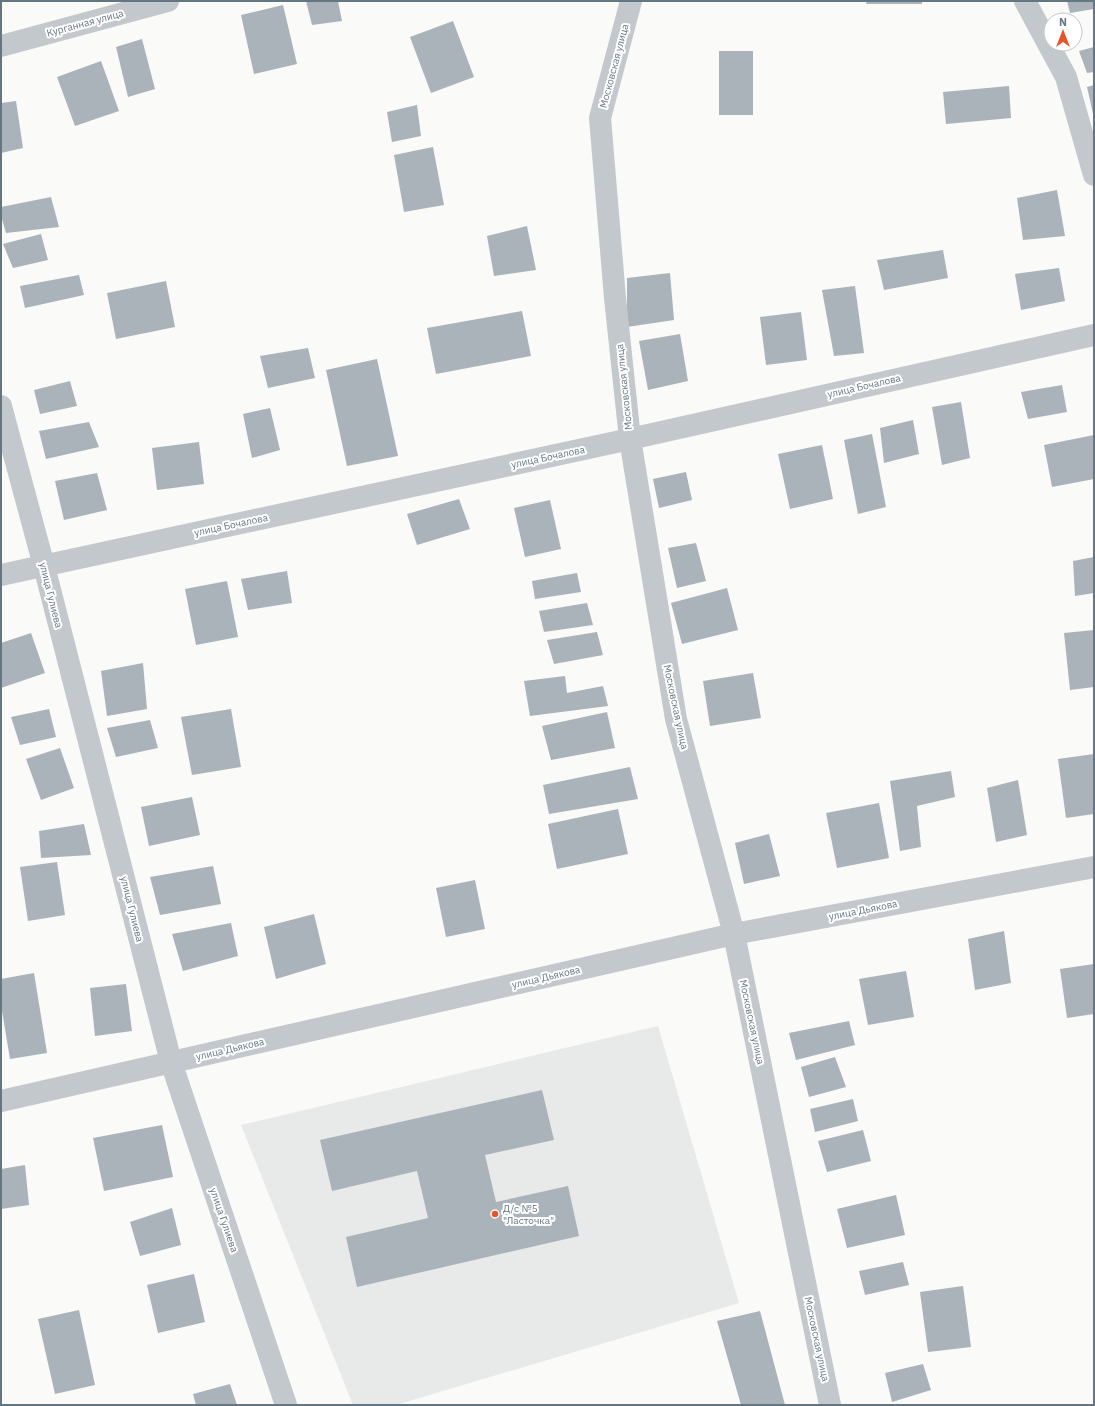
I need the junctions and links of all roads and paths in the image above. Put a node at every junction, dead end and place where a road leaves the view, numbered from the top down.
1 (168, 1) edge
2 (631, 1) edge
3 (1026, 1) edge
4 (1, 46) edge
5 (1094, 175) edge
6 (1094, 335) edge
7 (1, 406) edge
8 (630, 439) junction
9 (44, 566) junction
10 (1, 575) edge
11 (1094, 867) edge
12 (734, 934) junction
13 (171, 1062) junction
14 (1, 1101) edge
15 (286, 1405) edge
16 (830, 1405) edge

1 - 4 street, Курганная улица
2 - 8 street, Московская улица
3 - 5 street
6 - 8 street, улица Бочалова
7 - 9 street, улица Гулиева
8 - 9 street, улица Бочалова
8 - 12 street, Московская улица
9 - 10 street, улица Бочалова
9 - 13 street, улица Гулиева
11 - 12 street, улица Дьякова
12 - 13 street, улица Дьякова
12 - 16 street, Московская улица
13 - 14 street, улица Дьякова
13 - 15 street, улица Гулиева

